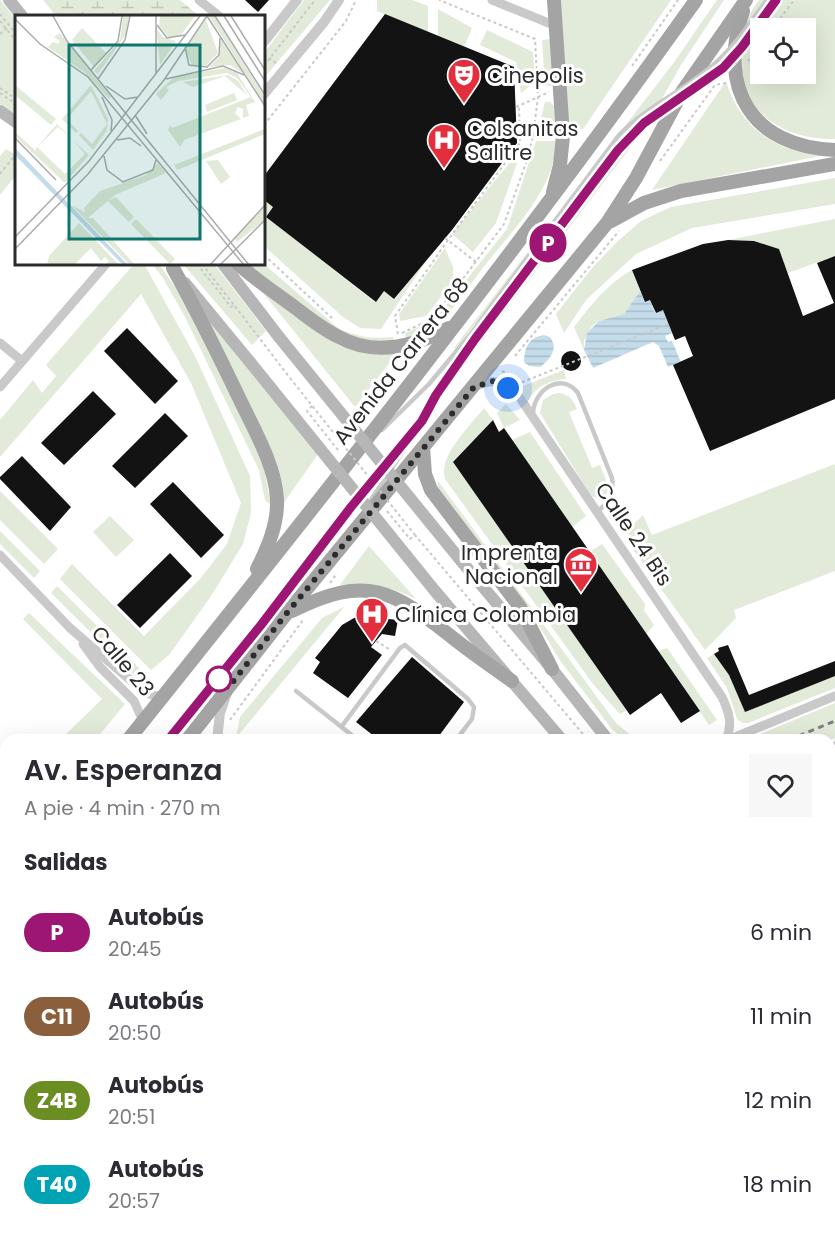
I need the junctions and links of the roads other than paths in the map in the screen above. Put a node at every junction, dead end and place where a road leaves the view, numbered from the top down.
1 (9, 0) edge
2 (199, 0) edge
3 (297, 0) edge
4 (339, 0) edge
5 (492, 0) edge
6 (554, 0) edge
7 (696, 0) edge
8 (747, 0) edge
9 (767, 0) edge
10 (776, 0) edge
11 (21, 15) edge
12 (218, 15) edge
13 (556, 26) junction
14 (266, 39) edge
15 (266, 92) edge
16 (0, 111) edge
17 (15, 121) edge
18 (835, 150) edge
19 (835, 164) edge
20 (551, 200) junction
21 (606, 223) junction
22 (104, 266) edge
23 (171, 266) edge
24 (225, 266) edge
25 (241, 266) edge
26 (456, 324) junction
27 (473, 337) junction
28 (0, 343) edge
29 (22, 361) junction
30 (0, 387) edge
31 (474, 387) junction
32 (533, 417) junction
33 (423, 448) junction
34 (597, 512) junction
35 (298, 527) junction
36 (335, 554) junction
37 (0, 555) edge
38 (247, 591) junction
39 (287, 613) junction
40 (70, 628) junction
41 (552, 669) junction
42 (512, 681) junction
43 (228, 688) junction
44 (296, 691) dead end
45 (164, 695) junction
46 (835, 696) edge
47 (143, 721) junction
48 (549, 724) junction
49 (342, 726) junction
50 (133, 734) edge
51 (192, 734) edge
52 (218, 734) edge
53 (351, 734) edge
54 (461, 734) edge
55 (552, 734) edge
56 (557, 734) edge
57 (603, 734) edge
58 (728, 734) edge
59 (742, 734) edge

1 - 11 main road
2 - 12 street
3 - 14 street
4 - 15 street
5 - 13 street
6 - 13 main road
7 - 20 main road, Avenida Carrera 68
8 - 18 main road
8 - 21 main road
9 - 27 lane, bridge
10 - 27 lane, bridge
13 - 20 main road
16 - 17 main road
19 - 21 main road
20 - 26 main road, Avenida Carrera 68
21 - 31 main road
22 - 29 street
23 - 38 main road
23 - 42 main road, bridge
24 - 41 main road, bridge
25 - 26 main road
26 - 35 main road, Avenida Carrera 68
27 - 35 lane
27 - 36 lane
28 - 29 street
29 - 30 street
31 - 32 street, Calle 24 Bis
31 - 33 main road
32 - 34 street, Calle 24 Bis
32 - 34 lane
33 - 36 main road
33 - 41 main road
34 - 58 street, Calle 24 Bis
35 - 38 main road, Avenida Carrera 68
36 - 39 main road
37 - 40 street, Calle 23
38 - 45 main road, Avenida Carrera 68
39 - 42 main road
39 - 43 main road
40 - 45 street, Calle 23
40 - 47 street, Calle 23
41 - 57 main road
42 - 48 main road
43 - 51 main road
43 - 52 street
44 - 49 lane
45 - 47 main road, Avenida Carrera 68
46 - 59 street
47 - 50 main road, Avenida Carrera 68
48 - 55 street
48 - 56 main road
49 - 53 lane
49 - 54 lane

